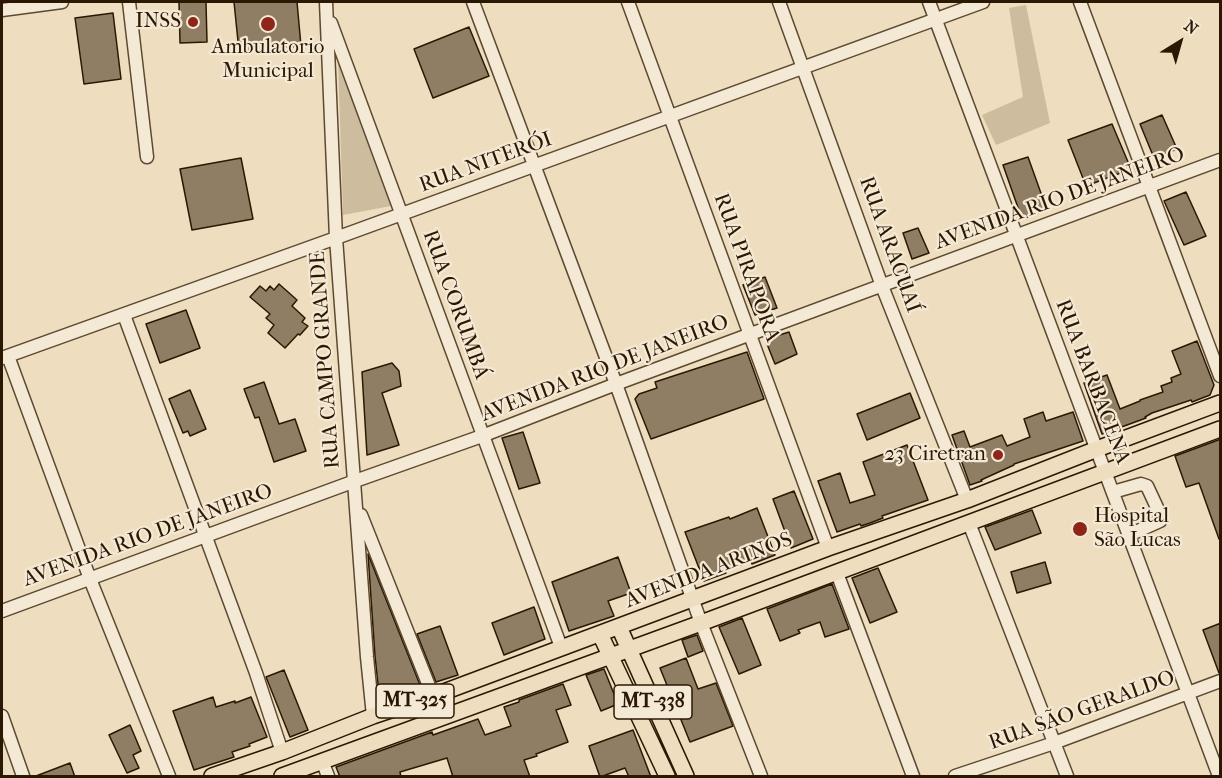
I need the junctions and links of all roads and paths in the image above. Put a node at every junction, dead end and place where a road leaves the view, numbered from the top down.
1 (62, 2) edge
2 (129, 2) edge
3 (473, 2) edge
4 (628, 2) edge
5 (778, 2) edge
6 (929, 2) edge
7 (983, 2) edge
8 (1080, 2) edge
9 (326, 6) edge
10 (2, 10) edge
11 (936, 19) junction
12 (803, 68) junction
13 (669, 116) junction
14 (147, 157) dead end
15 (1221, 160) edge
16 (534, 166) junction
17 (1149, 187) junction
18 (401, 214) junction
19 (1017, 236) junction
20 (336, 238) junction
21 (882, 286) junction
22 (124, 315) junction
23 (750, 334) junction
24 (5, 357) edge
25 (1221, 376) edge
26 (616, 384) junction
27 (1221, 404) edge
28 (1221, 429) edge
29 (482, 436) junction
30 (1097, 449) junction
31 (1105, 472) junction
32 (355, 481) junction
33 (1113, 492) junction
34 (967, 500) junction
35 (357, 505) junction
36 (969, 523) junction
37 (1129, 535) junction
38 (205, 536) junction
39 (828, 548) junction
40 (837, 573) junction
41 (90, 579) junction
42 (692, 599) junction
43 (2, 611) edge
44 (701, 623) junction
45 (619, 627) junction
46 (600, 634) junction
47 (561, 647) junction
48 (629, 649) junction
49 (611, 656) junction
50 (1221, 681) edge
51 (1188, 693) junction
52 (433, 696) junction
53 (2, 716) edge
54 (373, 716) junction
55 (668, 736) junction
56 (651, 742) junction
57 (1054, 743) junction
58 (282, 752) junction
59 (322, 761) junction
60 (23, 777) edge
61 (170, 777) edge
62 (212, 777) edge
63 (282, 777) edge
64 (328, 777) edge
65 (667, 777) edge
66 (686, 777) edge
67 (761, 777) edge
68 (913, 777) edge
69 (956, 777) edge
70 (1067, 777) edge
71 (1219, 777) edge

1 - 10 street
2 - 14 street
3 - 16 street
4 - 13 street, RUA PIRAPORA
5 - 12 street, RUA ARACUAÍ
6 - 11 street, RUA BARBACENA
7 - 11 street, RUA NITERÓI
8 - 17 street
9 - 18 street, RUA CORUMBÁ
9 - 20 street, RUA CAMPO GRANDE
11 - 12 street, RUA NITERÓI
11 - 19 street, RUA BARBACENA
12 - 13 street, RUA NITERÓI
12 - 21 street, RUA ARACUAÍ
13 - 16 street, RUA NITERÓI
13 - 23 street, RUA PIRAPORA
15 - 17 street, AVENIDA RIO DE JANEIRO
16 - 18 street, RUA NITERÓI
16 - 26 street
17 - 19 street, AVENIDA RIO DE JANEIRO
17 - 25 street
18 - 20 street, RUA NITERÓI
18 - 29 street, RUA CORUMBÁ
19 - 21 street, AVENIDA RIO DE JANEIRO
19 - 30 street, RUA BARBACENA
20 - 22 street, RUA NITERÓI
20 - 32 street, RUA CAMPO GRANDE
21 - 23 street, AVENIDA RIO DE JANEIRO
21 - 34 street, RUA ARACUAÍ
22 - 24 street, RUA NITERÓI
22 - 38 street
23 - 26 street, AVENIDA RIO DE JANEIRO
23 - 39 street, RUA PIRAPORA
24 - 41 street
26 - 29 street, AVENIDA RIO DE JANEIRO
26 - 42 street
27 - 30 main road, AVENIDA ARINOS / MT-325
28 - 31 main road, MT-325
29 - 32 street, AVENIDA RIO DE JANEIRO
29 - 47 street, RUA CORUMBÁ
30 - 31 street, RUA BARBACENA
30 - 34 main road, AVENIDA ARINOS / MT-325
31 - 33 street, RUA BARBACENA
31 - 36 main road, MT-325
32 - 35 street, RUA CAMPO GRANDE
32 - 38 street, AVENIDA RIO DE JANEIRO
33 - 37 street, RUA BARBACENA
33 - 37 street
34 - 39 main road, AVENIDA ARINOS / MT-325
35 - 52 street
35 - 54 street, RUA CAMPO GRANDE
36 - 40 main road, MT-325
36 - 57 street
37 - 51 street, RUA BARBACENA
38 - 41 street, AVENIDA RIO DE JANEIRO
38 - 58 street
39 - 42 main road, AVENIDA ARINOS / MT-325
40 - 44 main road, MT-325
40 - 68 street
41 - 43 street, AVENIDA RIO DE JANEIRO
41 - 61 street
42 - 44 street
42 - 45 main road, AVENIDA ARINOS / MT-325
44 - 48 main road, MT-325
44 - 67 street
45 - 46 main road, AVENIDA ARINOS / MT-325
45 - 48 main road, MT-338
46 - 47 main road, AVENIDA ARINOS / MT-325
46 - 49 main road, MT-338
47 - 52 main road, AVENIDA ARINOS / MT-325
48 - 49 main road, MT-325
48 - 55 main road, MT-338
49 - 56 main road, MT-338
49 - 59 main road, MT-325
50 - 51 street, RUA SÃO GERALDO
51 - 57 street, RUA SÃO GERALDO
51 - 71 street, RUA BARBACENA
52 - 54 main road, AVENIDA ARINOS / MT-325
53 - 60 street
54 - 58 main road, AVENIDA ARINOS / MT-325
55 - 56 main road
55 - 66 main road, MT-338
56 - 65 main road, MT-338
57 - 69 street, RUA SÃO GERALDO
57 - 70 street
58 - 62 main road, AVENIDA ARINOS / MT-325
59 - 63 main road, MT-325
59 - 64 street

